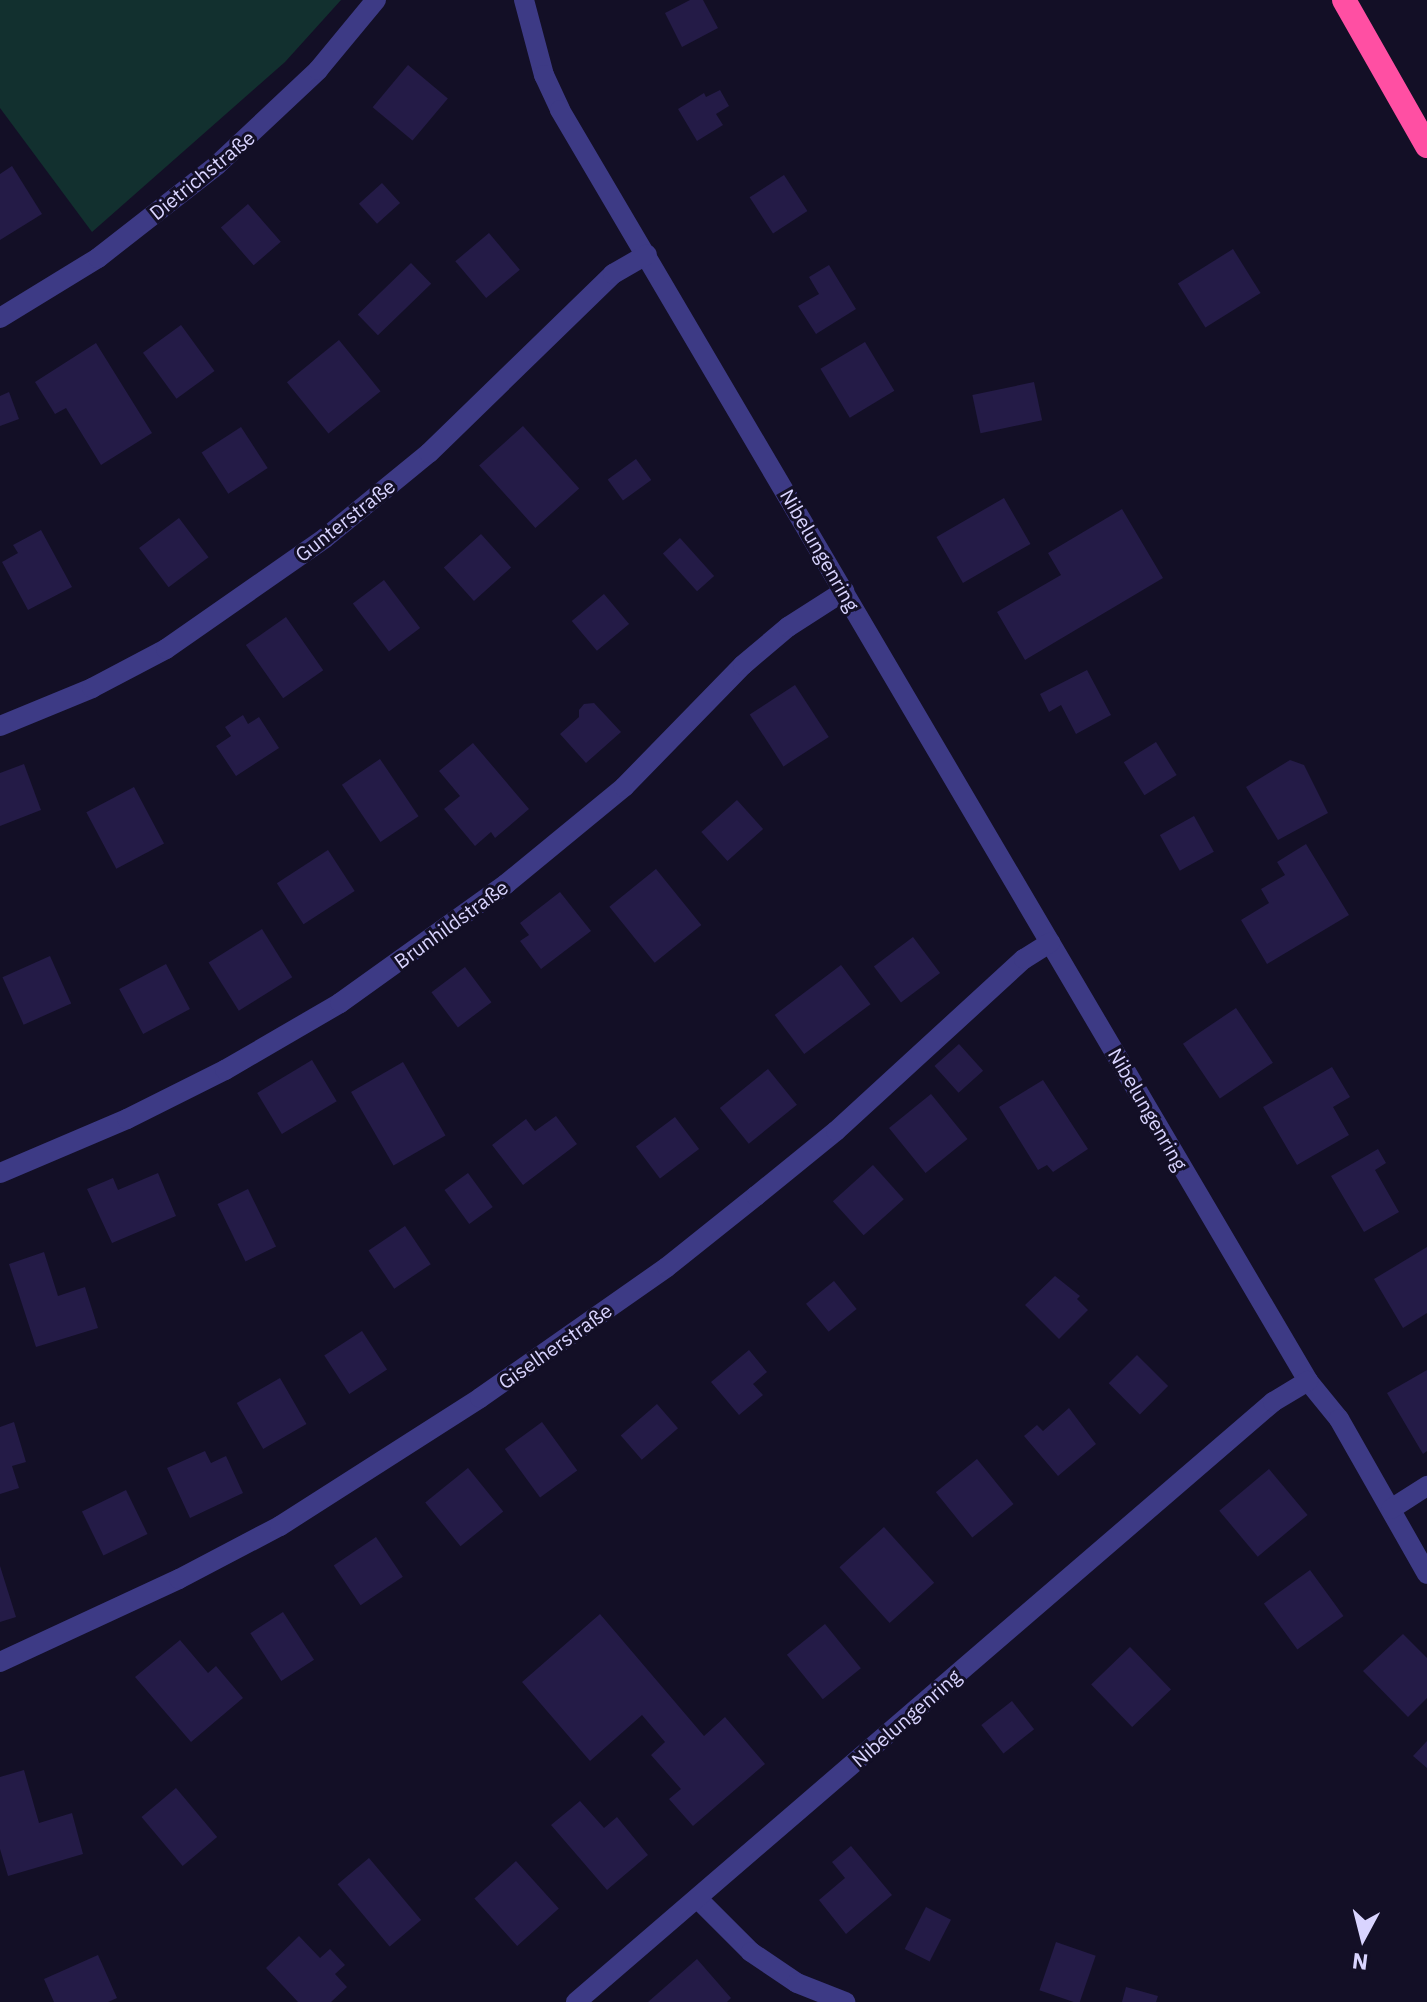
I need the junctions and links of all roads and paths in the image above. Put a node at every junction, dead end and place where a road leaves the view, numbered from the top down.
1 (376, 0) edge
2 (524, 0) edge
3 (1344, 0) edge
4 (1427, 146) edge
5 (647, 254) junction
6 (0, 318) edge
7 (844, 591) junction
8 (0, 726) edge
9 (1050, 943) junction
10 (0, 1173) edge
11 (1308, 1381) junction
12 (1427, 1486) edge
13 (1391, 1509) junction
14 (1427, 1574) edge
15 (0, 1662) edge
16 (698, 1899) junction
17 (576, 2002) edge
18 (845, 2002) edge

1 - 6 street, Dietrichstraße
2 - 5 street, Nibelungenring
3 - 4 highway
5 - 7 street, Nibelungenring
5 - 8 street, Gunterstraße
7 - 9 street, Nibelungenring
7 - 10 street, Brunhildstraße
9 - 11 street, Nibelungenring
9 - 15 street, Giselherstraße
11 - 13 street
11 - 16 street, Nibelungenring
12 - 13 street
13 - 14 street
16 - 17 street, Nibelungenring
16 - 18 street

